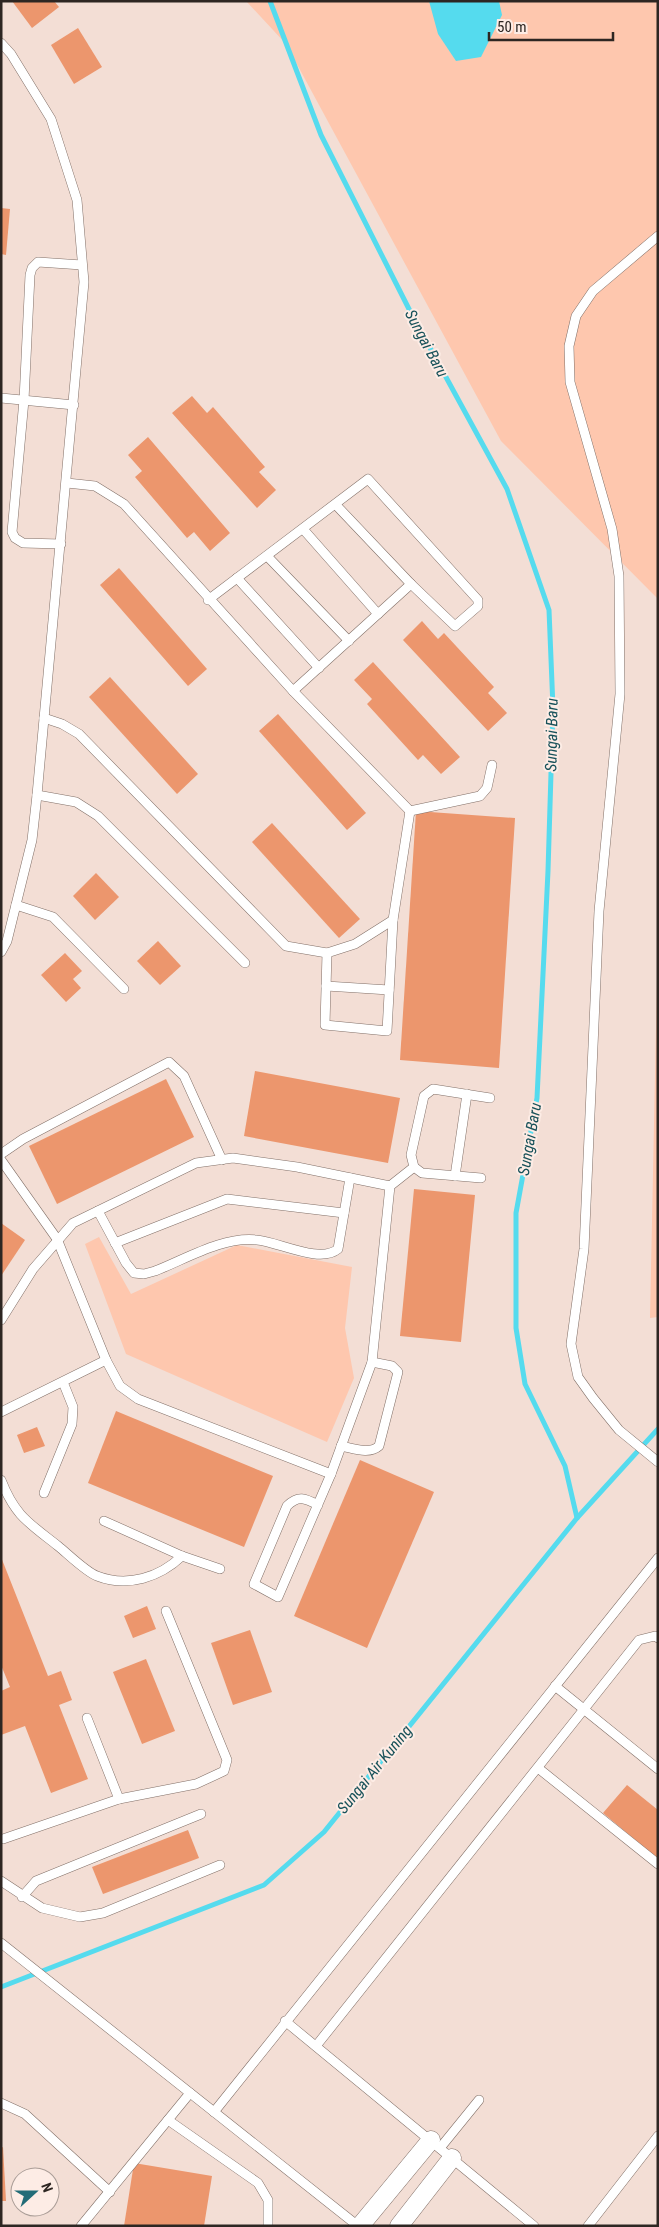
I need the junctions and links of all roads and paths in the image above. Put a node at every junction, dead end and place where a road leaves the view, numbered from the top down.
1 (1, 43) edge
2 (658, 236) edge
3 (82, 265) junction
4 (1, 398) edge
5 (24, 400) junction
6 (74, 405) junction
7 (67, 483) junction
8 (336, 505) junction
9 (303, 529) junction
10 (61, 544) junction
11 (267, 556) junction
12 (236, 578) junction
13 (411, 584) junction
14 (208, 600) junction
15 (378, 614) junction
16 (349, 641) junction
17 (319, 668) junction
18 (293, 692) junction
19 (44, 718) junction
20 (492, 765) dead end
21 (37, 795) junction
22 (410, 811) junction
23 (16, 904) junction
24 (393, 920) junction
25 (1, 952) edge
26 (327, 953) junction
27 (245, 962) dead end
28 (326, 986) junction
29 (124, 989) dead end
30 (389, 990) junction
31 (467, 1094) junction
32 (490, 1098) dead end
33 (1, 1154) edge
34 (1, 1160) edge
35 (222, 1160) junction
36 (414, 1167) junction
37 (455, 1176) junction
38 (350, 1178) junction
39 (481, 1178) dead end
40 (390, 1186) junction
41 (98, 1210) junction
42 (344, 1213) junction
43 (57, 1239) junction
44 (115, 1243) junction
45 (1, 1320) edge
46 (106, 1360) junction
47 (372, 1362) junction
48 (63, 1382) junction
49 (1, 1412) edge
50 (341, 1446) junction
51 (658, 1462) edge
52 (331, 1474) junction
53 (1, 1480) edge
54 (44, 1493) dead end
55 (318, 1504) junction
56 (104, 1521) dead end
57 (182, 1556) junction
58 (658, 1558) edge
59 (220, 1569) dead end
60 (166, 1610) dead end
61 (658, 1638) edge
62 (554, 1686) junction
63 (584, 1710) junction
64 (87, 1718) dead end
65 (538, 1768) junction
66 (658, 1769) edge
67 (119, 1799) junction
68 (201, 1814) dead end
69 (1, 1828) edge
70 (2, 1840) edge
71 (658, 1864) edge
72 (220, 1865) dead end
73 (1, 1881) edge
74 (22, 1897) junction
75 (1, 1942) edge
76 (285, 2020) junction
77 (316, 2046) junction
78 (190, 2093) junction
79 (479, 2100) dead end
80 (1, 2104) edge
81 (214, 2112) junction
82 (168, 2120) junction
83 (658, 2136) edge
84 (441, 2149) junction
85 (110, 2192) junction
86 (81, 2226) edge
87 (268, 2226) edge
88 (359, 2226) edge
89 (399, 2226) edge
90 (534, 2226) edge
91 (588, 2226) edge

1 - 3 lane
2 - 51 lane
3 - 5 lane
3 - 6 lane
4 - 5 lane
5 - 6 lane
5 - 10 lane
6 - 7 lane
7 - 10 lane
7 - 14 lane
8 - 9 lane
8 - 13 lane
8 - 13 lane
9 - 11 lane
9 - 15 lane
10 - 19 lane
11 - 12 lane
11 - 16 lane
12 - 14 lane
12 - 17 lane
13 - 15 lane
14 - 18 lane
15 - 16 lane
16 - 17 lane
17 - 18 lane
18 - 22 lane
19 - 21 lane
19 - 26 lane
20 - 22 lane
21 - 23 lane
21 - 27 lane
22 - 24 lane
23 - 25 lane
23 - 29 lane
24 - 26 lane
24 - 30 lane
26 - 28 lane
28 - 30 lane
28 - 30 lane
31 - 32 lane
31 - 36 lane
31 - 37 lane
33 - 35 lane
34 - 43 lane
35 - 38 lane
35 - 41 lane
36 - 37 lane
36 - 40 lane
37 - 39 lane
38 - 40 lane
38 - 42 lane
40 - 47 lane
41 - 43 lane
41 - 44 lane
42 - 44 lane
42 - 44 lane
43 - 45 lane
43 - 46 lane
46 - 48 lane
46 - 52 lane
47 - 50 lane
47 - 50 lane
48 - 49 lane
48 - 54 lane
50 - 52 lane
52 - 55 lane
53 - 57 lane
55 - 55 lane
56 - 57 lane
57 - 59 lane
58 - 62 lane
60 - 67 lane
61 - 63 lane
62 - 63 lane
62 - 76 lane
63 - 65 lane
63 - 66 lane
64 - 67 lane
65 - 71 lane
65 - 77 lane
67 - 70 lane
68 - 74 lane
69 - 70 lane
72 - 74 lane
73 - 74 lane
75 - 78 lane
76 - 77 lane
76 - 81 lane
77 - 84 lane
78 - 81 lane
78 - 82 lane
79 - 84 lane
80 - 85 lane
81 - 88 lane
82 - 85 lane
82 - 87 lane
83 - 91 lane
84 - 88 street
84 - 89 street
84 - 90 lane
85 - 86 lane

